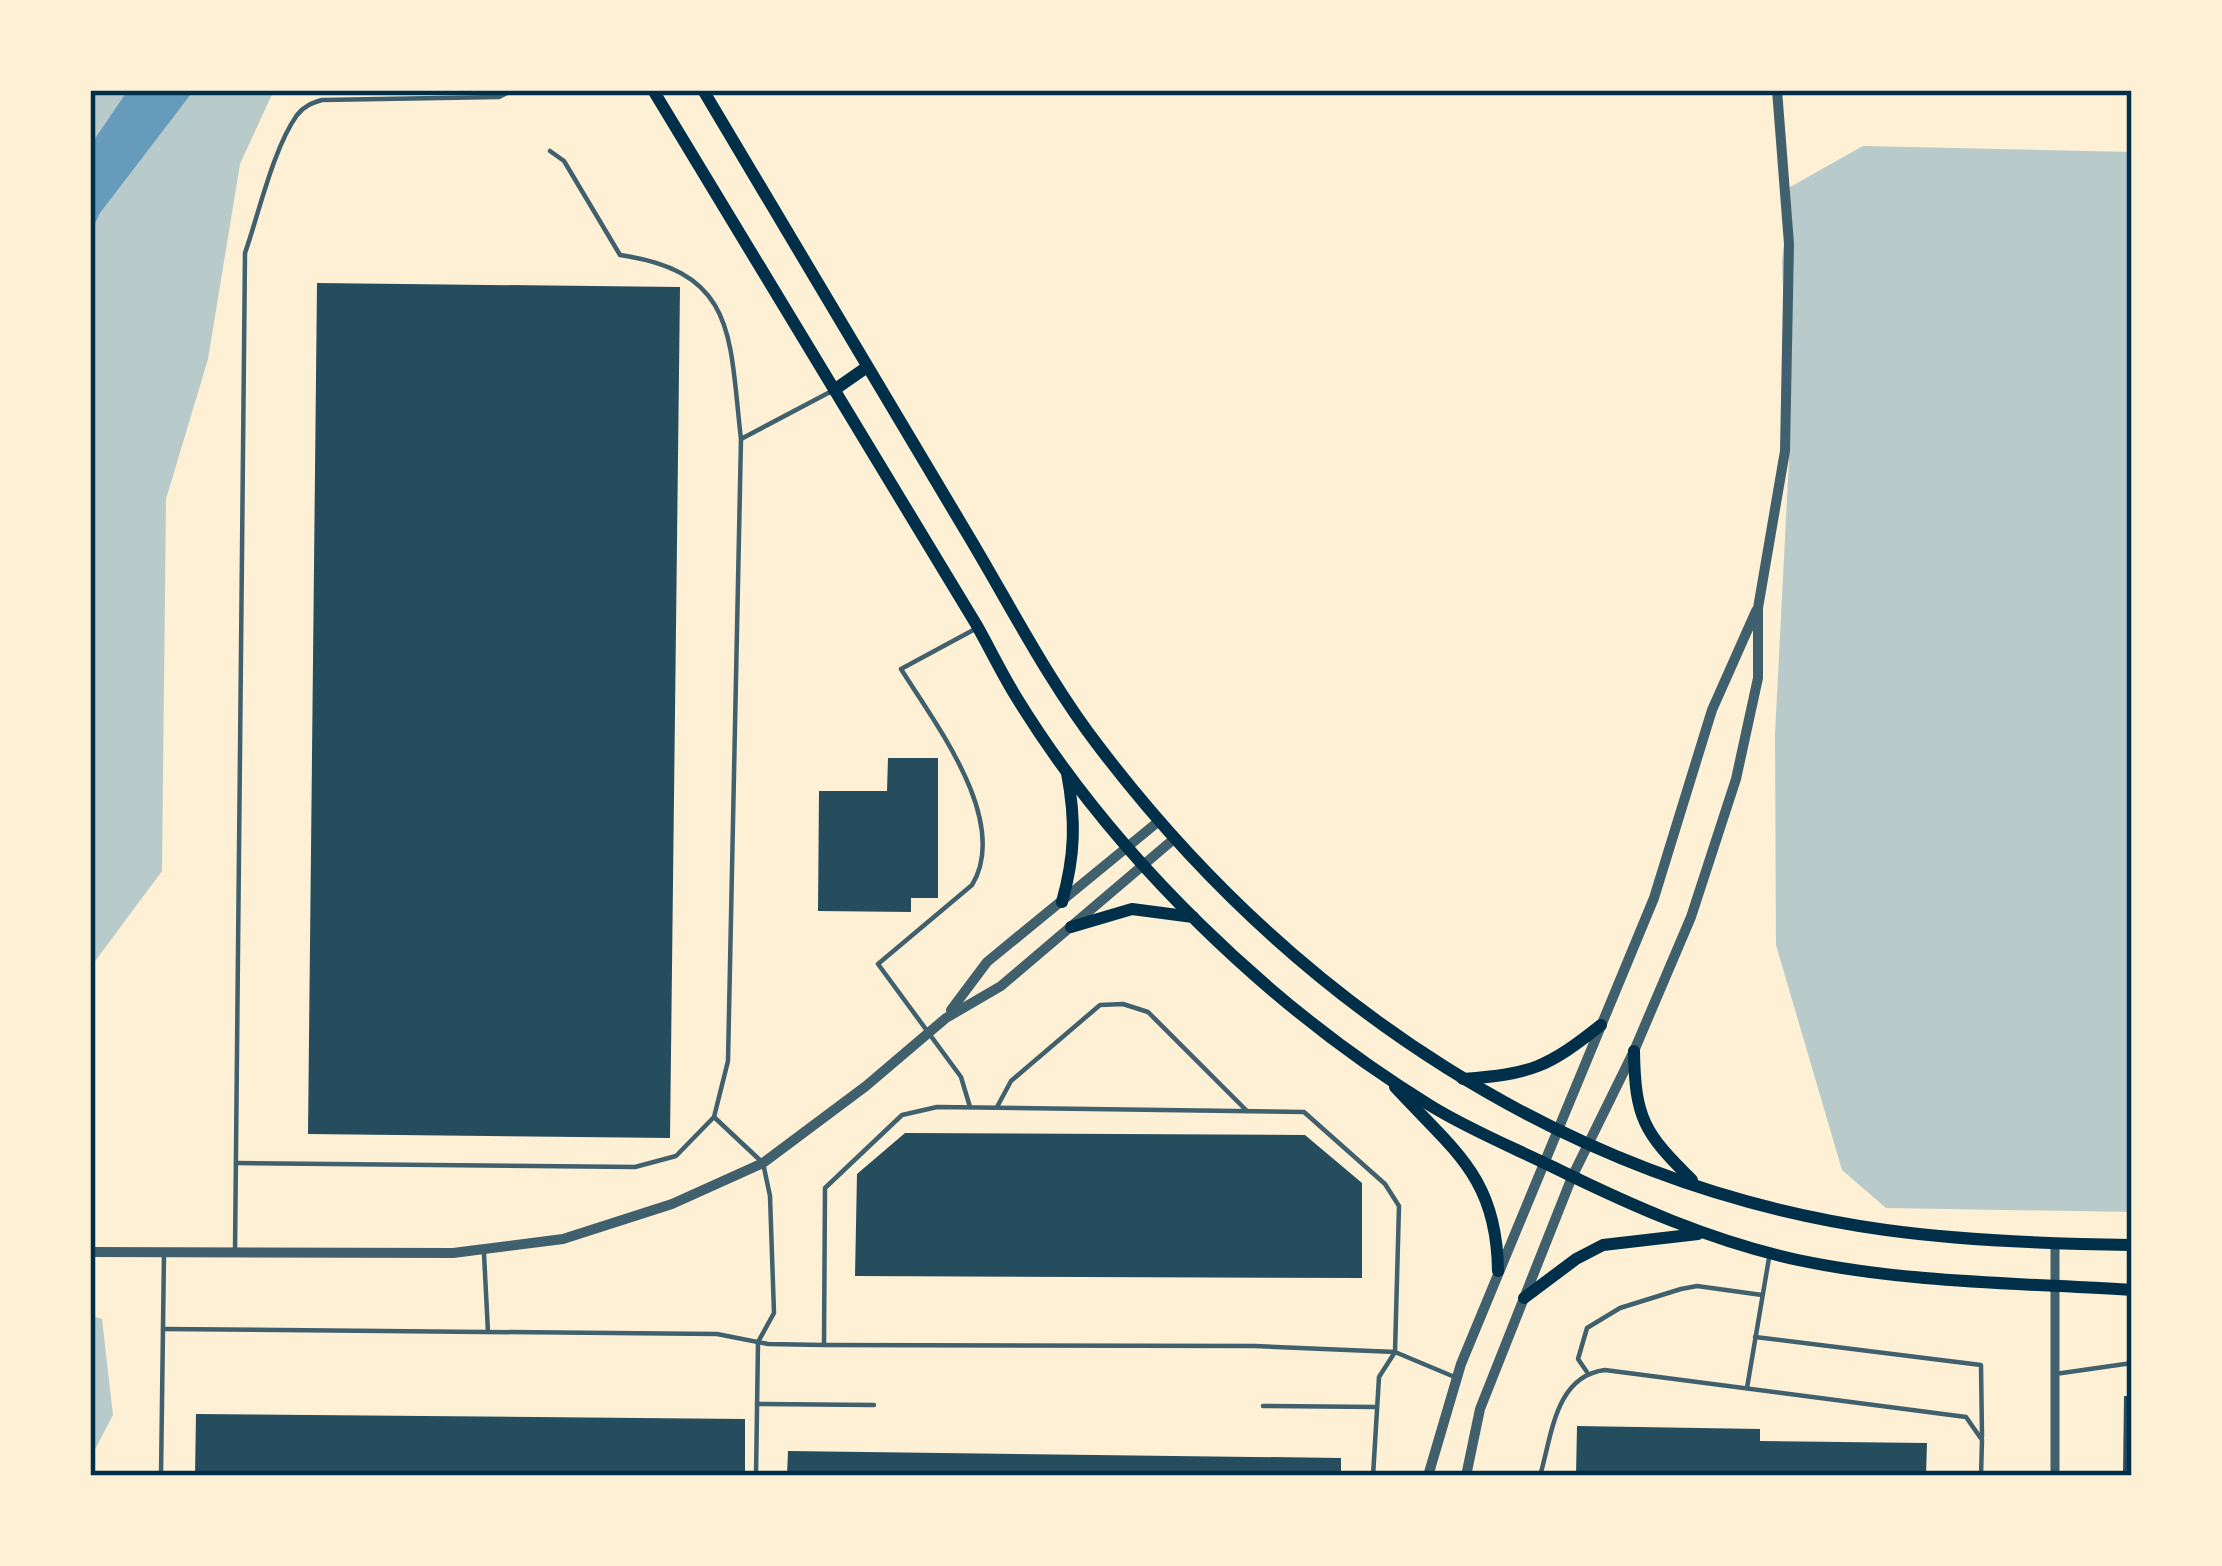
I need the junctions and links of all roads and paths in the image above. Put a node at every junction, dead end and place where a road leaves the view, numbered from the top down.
1 (512, 90) edge
2 (652, 90) edge
3 (703, 90) edge
4 (1777, 90) edge
5 (550, 151) dead end
6 (866, 367) junction
7 (834, 390) junction
8 (741, 439) junction
9 (1758, 608) junction
10 (978, 628) junction
11 (1066, 766) junction
12 (1159, 821) junction
13 (1175, 838) junction
14 (1129, 848) junction
15 (1142, 866) junction
16 (1062, 902) junction
17 (1194, 918) junction
18 (1071, 927) junction
19 (946, 1018) junction
20 (1601, 1025) junction
21 (928, 1033) junction
22 (1634, 1051) junction
23 (1382, 1073) junction
24 (1463, 1079) junction
25 (970, 1107) junction
26 (996, 1108) junction
27 (1247, 1112) junction
28 (714, 1117) junction
29 (1557, 1128) junction
30 (1590, 1143) junction
31 (1543, 1162) junction
32 (236, 1163) junction
33 (764, 1163) junction
34 (1572, 1177) junction
35 (1697, 1185) junction
36 (1702, 1234) junction
37 (2055, 1244) junction
38 (2132, 1245) edge
39 (484, 1250) junction
40 (90, 1252) edge
41 (164, 1253) junction
42 (235, 1253) junction
43 (1769, 1253) junction
44 (1498, 1271) junction
45 (2054, 1285) junction
46 (2132, 1289) edge
47 (1762, 1295) junction
48 (1524, 1298) junction
49 (163, 1329) junction
50 (488, 1332) junction
51 (1755, 1337) junction
52 (758, 1342) junction
53 (824, 1345) junction
54 (1395, 1352) junction
55 (2132, 1363) edge
56 (1588, 1372) junction
57 (2055, 1374) junction
58 (1457, 1378) junction
59 (1747, 1388) junction
60 (757, 1404) junction
61 (874, 1405) dead end
62 (1263, 1406) dead end
63 (1376, 1407) junction
64 (1982, 1440) junction
65 (161, 1476) edge
66 (756, 1476) edge
67 (1372, 1476) edge
68 (1428, 1476) edge
69 (1466, 1476) edge
70 (1540, 1476) edge
71 (1982, 1476) edge
72 (2055, 1476) edge

1 - 32 lane
2 - 7 main road
3 - 6 main road
4 - 9 street
5 - 8 lane
6 - 7 main road
6 - 12 main road
7 - 8 lane
7 - 10 main road
8 - 28 lane
9 - 20 street
9 - 22 street
10 - 11 main road
10 - 21 lane
11 - 14 main road
11 - 16 main road
12 - 13 main road
12 - 14 street
13 - 15 street
13 - 24 main road
14 - 15 main road
14 - 16 street
15 - 17 main road
15 - 18 street
16 - 19 street
17 - 18 main road
17 - 23 main road
18 - 19 street
19 - 21 street
20 - 24 main road
20 - 29 street
21 - 25 lane
21 - 33 street
22 - 30 street
22 - 35 main road
23 - 31 main road
23 - 44 main road
24 - 29 main road
25 - 26 lane
25 - 53 lane
26 - 27 lane
26 - 27 lane
27 - 54 lane
28 - 32 lane
28 - 33 lane
29 - 30 main road
29 - 31 street
30 - 34 street
30 - 35 main road
31 - 34 main road
31 - 44 street
32 - 42 lane
33 - 39 street
33 - 52 lane
34 - 36 main road
34 - 48 street
35 - 37 main road
36 - 43 main road
36 - 48 main road
37 - 38 main road
37 - 45 street
39 - 42 street
39 - 50 lane
40 - 41 street
41 - 42 street
41 - 49 lane
43 - 45 main road
43 - 47 lane
44 - 58 street
45 - 46 main road
45 - 57 street
47 - 51 lane
47 - 56 lane
48 - 69 street
49 - 50 lane
49 - 65 lane
50 - 52 lane
51 - 59 lane
51 - 64 lane
52 - 53 lane
52 - 60 lane
53 - 54 lane
54 - 58 lane
54 - 63 lane
55 - 57 lane
56 - 59 lane
56 - 70 lane
57 - 72 street
58 - 68 street
59 - 64 lane
60 - 61 lane
60 - 66 lane
62 - 63 lane
63 - 67 lane
64 - 71 lane

